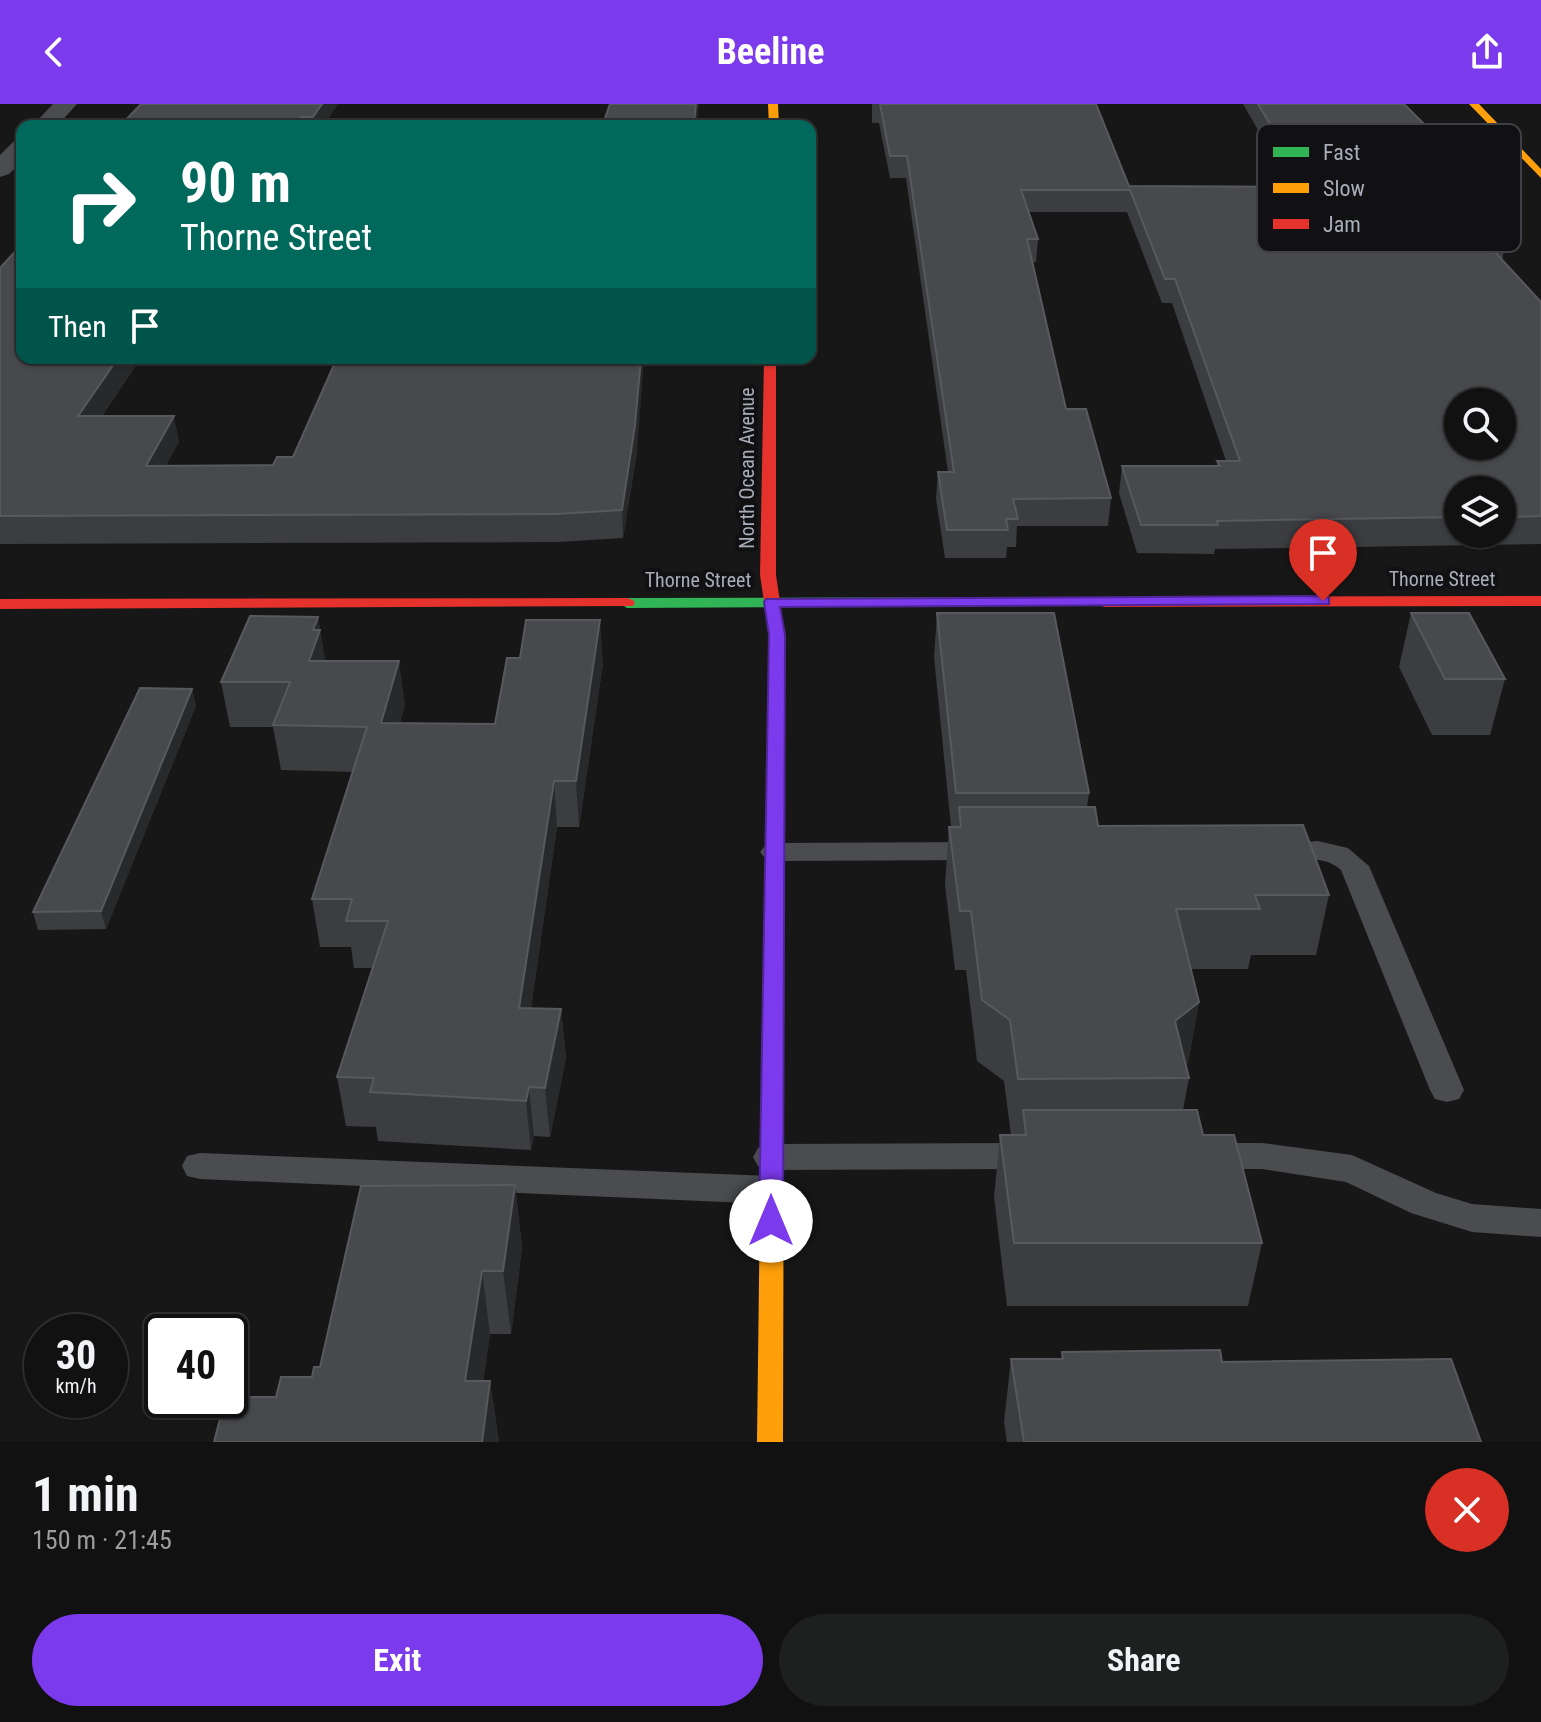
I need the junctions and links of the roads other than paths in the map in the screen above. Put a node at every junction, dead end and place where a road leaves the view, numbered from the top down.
1 (66, 104) edge
2 (1474, 104) edge
3 (50, 120) edge
4 (1493, 124) edge
5 (16, 153) edge
6 (1521, 154) edge
7 (0, 169) edge
8 (1541, 175) edge
9 (770, 364) edge
10 (1541, 601) edge
11 (772, 602) junction
12 (0, 604) edge
13 (1016, 851) edge
14 (1253, 851) edge
15 (775, 852) junction
16 (1447, 1090) dead end
17 (1074, 1156) edge
18 (1168, 1156) edge
19 (200, 1166) dead end
20 (771, 1173) junction
21 (1541, 1223) edge
22 (770, 1442) edge

1 - 3 street
2 - 4 street
5 - 7 street
6 - 8 street
9 - 11 street, North Ocean Avenue
10 - 11 street, Thorne Street
11 - 12 street, Thorne Street
11 - 15 street, North Ocean Avenue
13 - 15 lane
14 - 16 lane
15 - 20 street, North Ocean Avenue
17 - 20 lane
18 - 21 lane
19 - 20 lane
20 - 22 street, North Ocean Avenue

